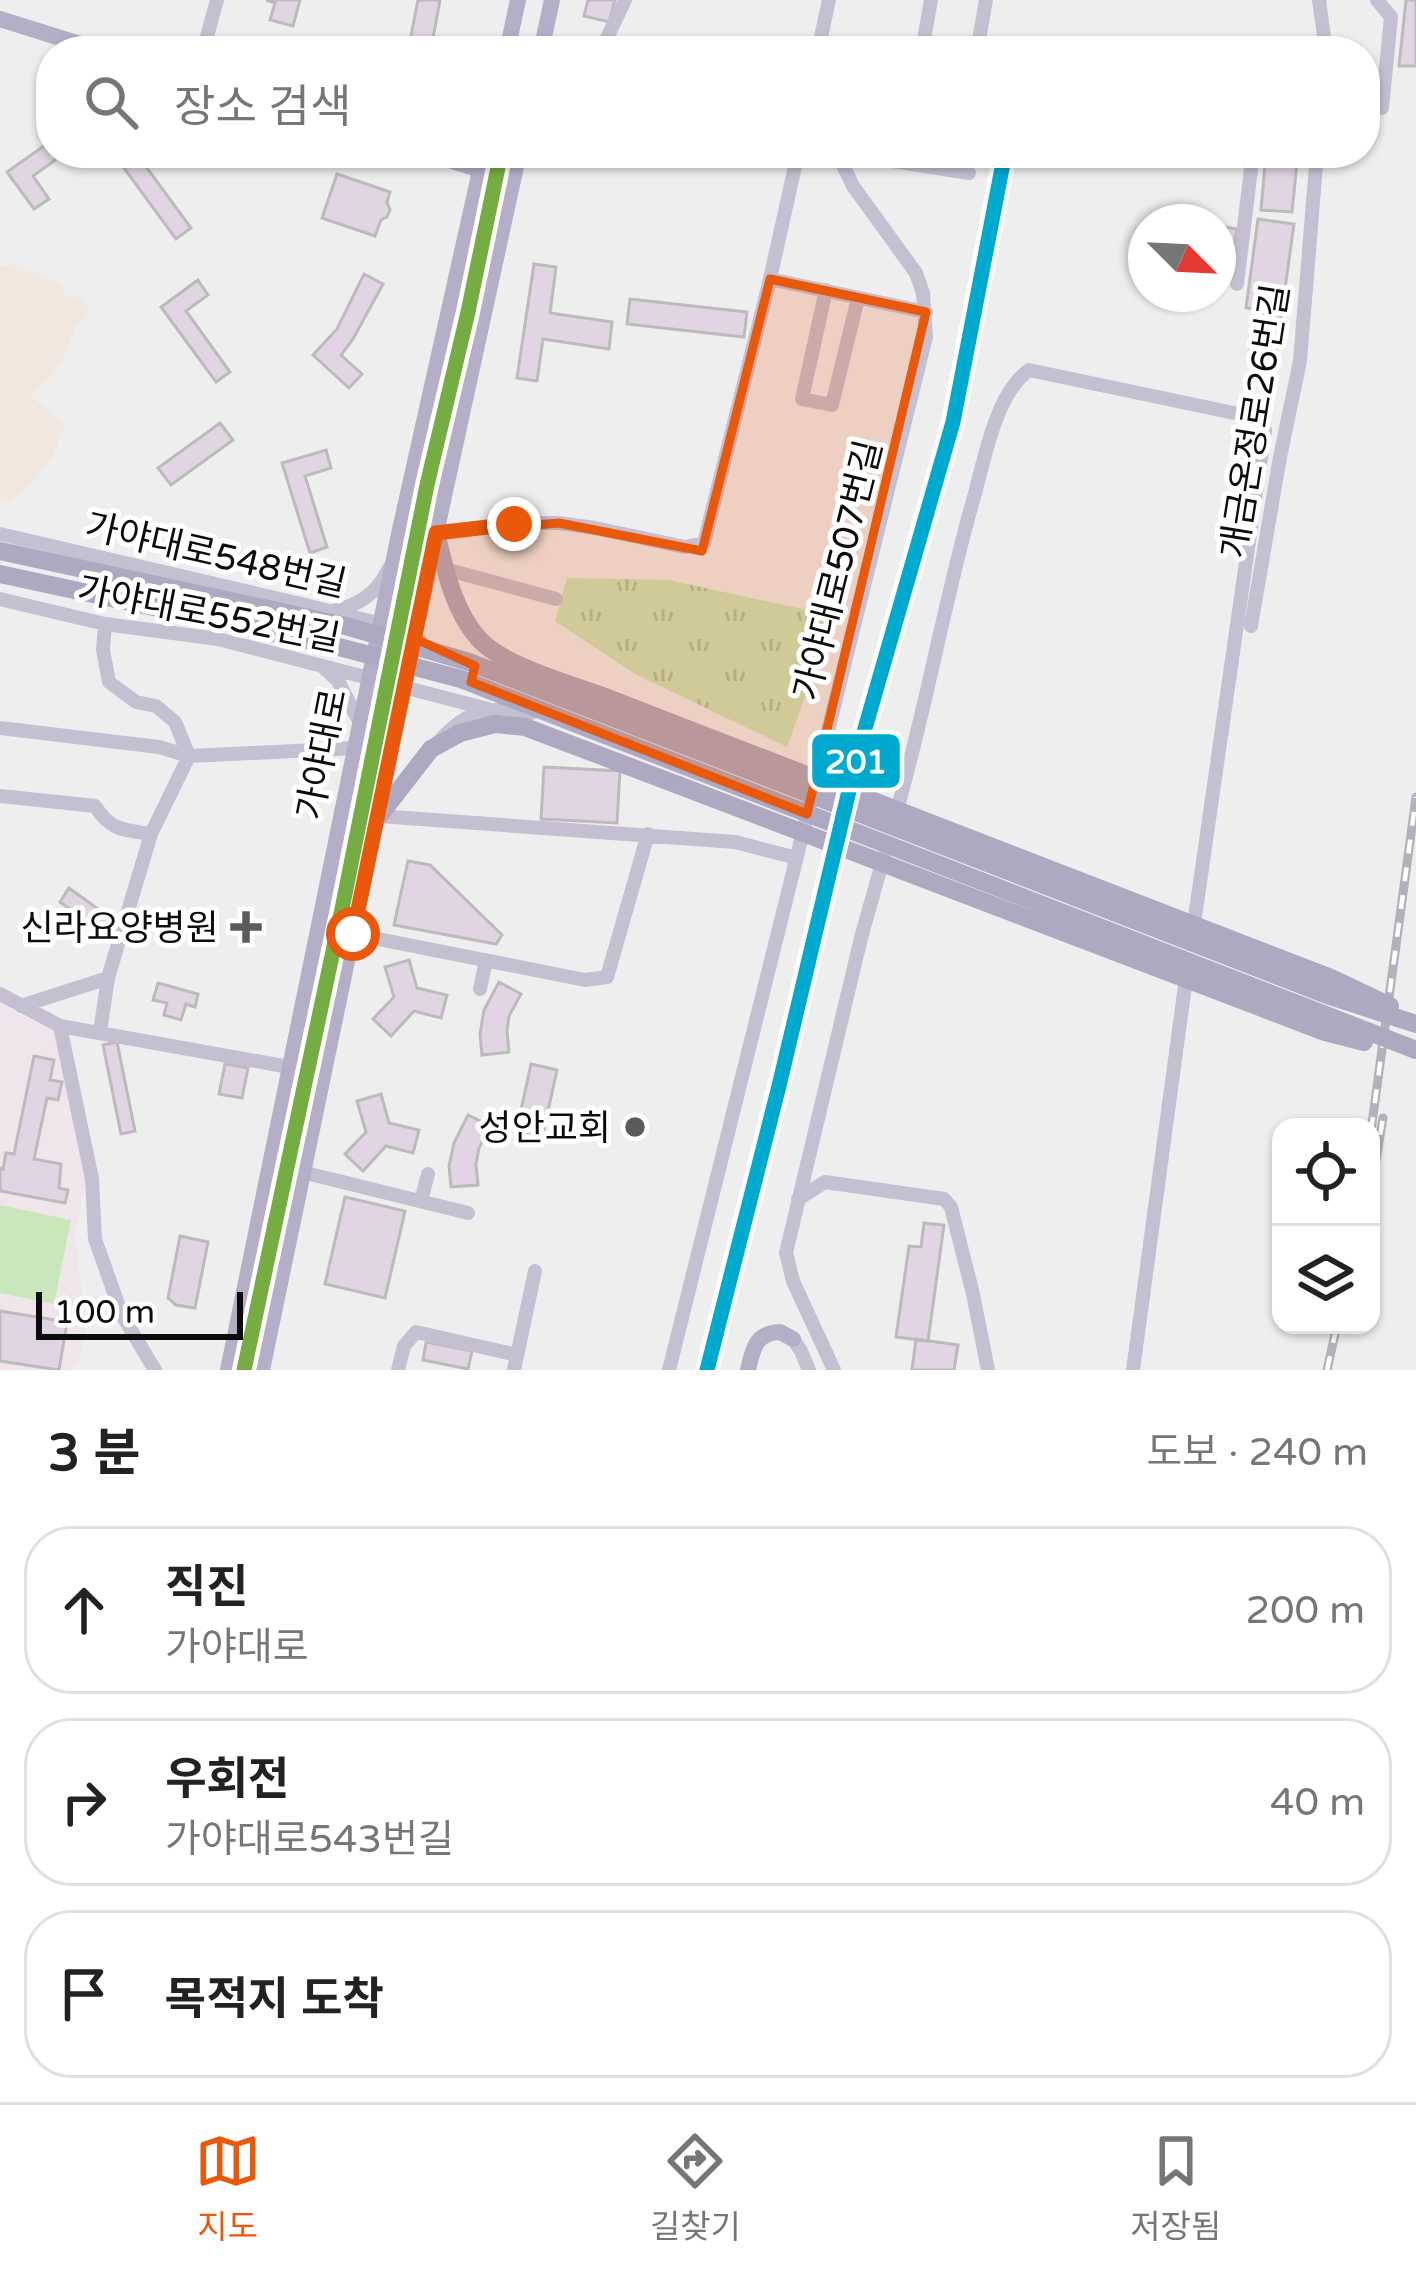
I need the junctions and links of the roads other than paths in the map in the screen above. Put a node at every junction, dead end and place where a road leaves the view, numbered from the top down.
1 (218, 0) edge
2 (518, 0) edge
3 (552, 0) edge
4 (625, 0) edge
5 (829, 0) edge
6 (931, 0) edge
7 (986, 0) edge
8 (1318, 0) edge
9 (1377, 0) edge
10 (0, 19) edge
11 (54, 36) edge
12 (207, 36) edge
13 (510, 36) edge
14 (544, 36) edge
15 (607, 36) edge
16 (821, 36) edge
17 (925, 36) edge
18 (980, 36) edge
19 (1324, 36) edge
20 (1382, 108) dead end
21 (481, 168) edge
22 (494, 168) edge
23 (516, 168) edge
24 (795, 168) edge
25 (845, 168) edge
26 (936, 168) edge
27 (1251, 168) edge
28 (1316, 168) edge
29 (969, 173) dead end
30 (514, 180) junction
31 (770, 279) junction
32 (1237, 284) dead end
33 (826, 290) junction
34 (858, 298) junction
35 (926, 312) junction
36 (436, 533) junction
37 (0, 534) edge
38 (0, 551) edge
39 (396, 553) junction
40 (445, 569) junction
41 (0, 574) edge
42 (0, 599) edge
43 (556, 599) dead end
44 (331, 611) junction
45 (105, 624) junction
46 (382, 624) junction
47 (1251, 626) dead end
48 (474, 631) junction
49 (416, 639) junction
50 (319, 664) junction
51 (371, 676) junction
52 (406, 686) junction
53 (543, 698) junction
54 (488, 709) junction
55 (361, 727) junction
56 (0, 728) edge
57 (357, 748) junction
58 (431, 749) junction
59 (189, 756) junction
60 (0, 796) edge
61 (342, 820) junction
62 (378, 820) junction
63 (151, 833) junction
64 (647, 834) junction
65 (796, 858) junction
66 (353, 934) junction
67 (486, 960) junction
68 (109, 978) junction
69 (480, 989) dead end
70 (0, 994) edge
71 (21, 1006) junction
72 (1416, 1021) edge
73 (60, 1025) junction
74 (100, 1032) junction
75 (1416, 1053) edge
76 (290, 1067) junction
77 (302, 1172) junction
78 (428, 1174) dead end
79 (798, 1199) junction
80 (421, 1201) junction
81 (468, 1213) dead end
82 (535, 1271) dead end
83 (793, 1339) joint
84 (515, 1363) edge
85 (155, 1370) edge
86 (228, 1370) edge
87 (262, 1370) edge
88 (398, 1370) edge
89 (669, 1370) edge
90 (748, 1370) edge
91 (808, 1370) edge
92 (834, 1370) edge
93 (988, 1370) edge
94 (1132, 1370) edge

1 - 12 street
2 - 13 main road
3 - 14 main road
4 - 15 street
5 - 16 street
6 - 17 street
7 - 18 street
8 - 19 street
9 - 20 street
10 - 11 main road
21 - 39 main road, 가야대로
22 - 30 main road
23 - 30 main road, 가야대로
24 - 31 street
25 - 35 street, 가야대로507번길
26 - 29 street, 가야대로507번길
27 - 32 street
28 - 47 street, 개금온정로26번길
30 - 36 main road, 가야대로
31 - 33 street
31 - 36 street
33 - 34 street
33 - 34 street
34 - 35 street
35 - 65 street, 가야대로507번길
36 - 40 highway
36 - 49 main road, 가야대로
37 - 44 street, 가야대로548번길
38 - 72 highway, bridge
39 - 44 street
39 - 46 main road, 가야대로
40 - 43 street
40 - 48 highway
41 - 75 highway, bridge
42 - 45 street, 가야대로552번길
44 - 46 street, 가야대로548번길
45 - 50 street, 가야대로552번길
45 - 59 street
46 - 49 street, 가야대로548번길
46 - 51 main road, 가야대로
48 - 53 street
48 - 72 highway, bridge
49 - 52 main road, 가야대로
49 - 53 street, 가야대로548번길
50 - 51 street, 가야대로552번길
50 - 55 street
51 - 52 street, 가야대로552번길
51 - 55 main road, 가야대로
52 - 54 street, 가야대로552번길
52 - 62 main road, 가야대로
53 - 54 street, 가야대로552번길
54 - 58 street
55 - 57 main road, 가야대로
56 - 59 street
57 - 59 street
57 - 61 main road, 가야대로
58 - 62 highway
58 - 75 highway, bridge
59 - 63 street
60 - 63 street
61 - 62 main road
61 - 76 main road, 가야대로
62 - 64 street
62 - 66 main road, 가야대로
63 - 68 street
64 - 65 street
64 - 67 street
65 - 89 street, 가야대로507번길
66 - 67 street
66 - 77 main road, 가야대로
67 - 69 street
68 - 71 street
68 - 74 street
70 - 71 street
71 - 73 street
73 - 74 street
73 - 85 street
74 - 76 street
76 - 86 main road, 가야대로
77 - 80 street
77 - 87 main road, 가야대로
78 - 80 street
79 - 92 street
79 - 93 street
79 - 94 street
80 - 81 street
82 - 84 street
83 - 90 main road
83 - 91 street
84 - 88 street

